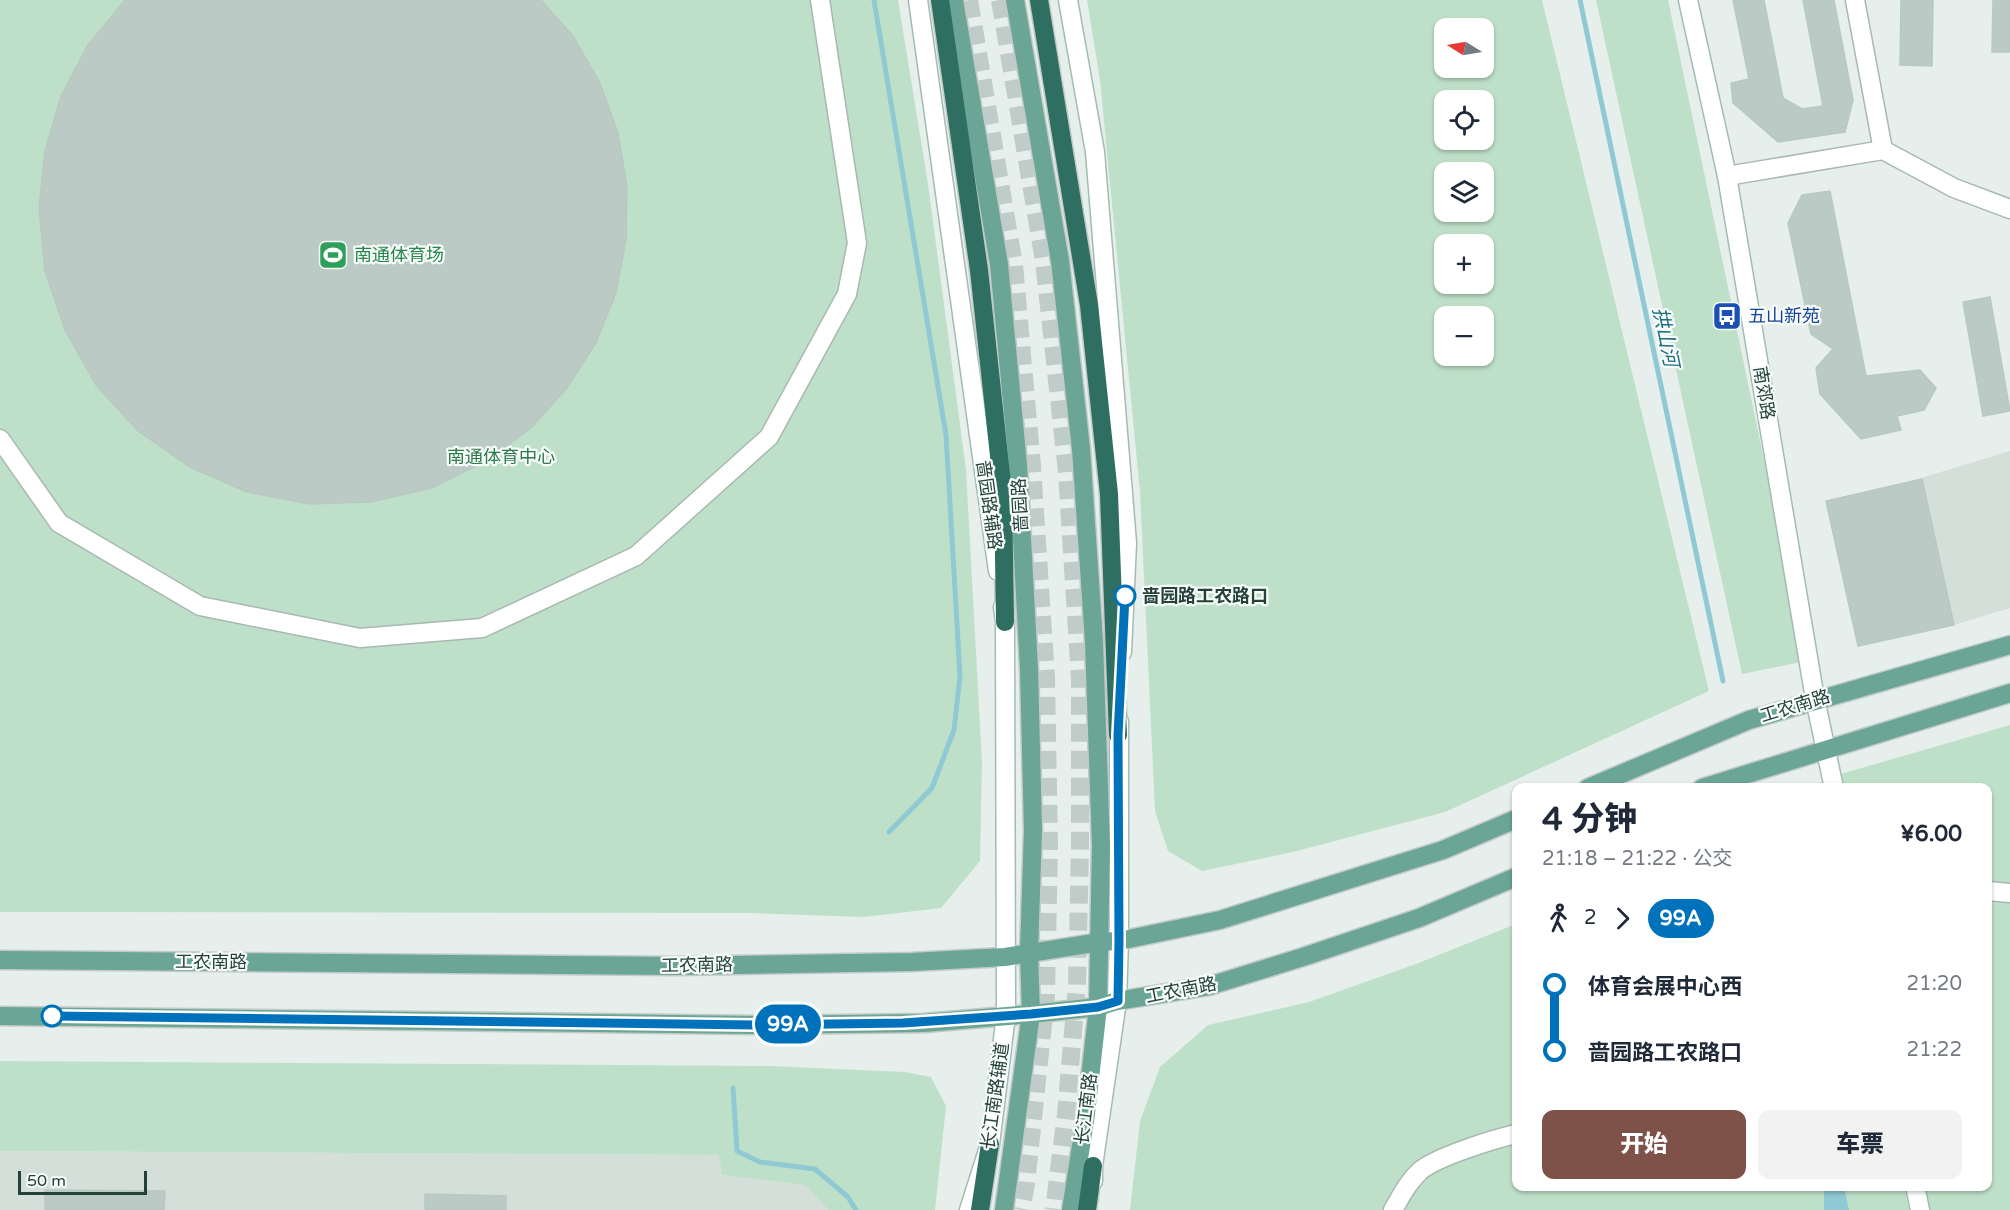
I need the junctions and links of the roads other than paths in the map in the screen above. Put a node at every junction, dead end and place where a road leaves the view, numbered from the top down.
1 (820, 0) edge
2 (918, 0) edge
3 (940, 0) edge
4 (954, 0) edge
5 (1015, 0) edge
6 (1039, 0) edge
7 (1068, 0) edge
8 (1688, 0) edge
9 (1855, 0) edge
10 (1883, 150) junction
11 (1728, 176) junction
12 (2010, 209) edge
13 (0, 439) edge
14 (1005, 622) junction
15 (2010, 645) edge
16 (2010, 693) edge
17 (1815, 699) junction
18 (1118, 735) junction
19 (1826, 748) junction
20 (1600, 783) edge
21 (1718, 783) edge
22 (1833, 783) edge
23 (1512, 821) edge
24 (1512, 879) edge
25 (1992, 891) edge
26 (2010, 893) edge
27 (1119, 941) junction
28 (1100, 942) junction
29 (1029, 952) junction
30 (1005, 957) junction
31 (0, 960) edge
32 (1118, 1001) junction
33 (1098, 1007) junction
34 (1031, 1014) junction
35 (1006, 1015) junction
36 (0, 1016) edge
37 (1512, 1135) edge
38 (990, 1144) junction
39 (1093, 1166) junction
40 (1916, 1191) edge
41 (969, 1210) edge
42 (980, 1210) edge
43 (1004, 1210) edge
44 (1071, 1210) edge
45 (1087, 1210) edge
46 (1093, 1210) edge
47 (1393, 1210) edge
48 (1920, 1210) edge

1 - 13 street
2 - 14 street, 啬园路辅路
3 - 14 highway
4 - 29 main road, 啬园路
5 - 28 main road
6 - 18 highway
7 - 18 street
8 - 11 street, 南郊路
9 - 10 street
10 - 11 street
10 - 12 street
11 - 17 street, 南郊路
14 - 30 street, 啬园路辅路
15 - 17 main road, 工农南路
16 - 19 main road
17 - 19 street, 南郊路
17 - 20 main road, 工农南路
18 - 27 street
19 - 21 main road
19 - 22 street, 南郊路
23 - 27 main road, 工农南路
24 - 32 main road, 工农南路
25 - 26 street
27 - 28 main road, 工农南路
27 - 32 street
28 - 29 main road, 工农南路
28 - 33 main road
29 - 30 main road, 工农南路
29 - 34 main road, 啬园路
30 - 31 main road, 工农南路
30 - 35 street, 啬园路辅路
32 - 33 main road, 工农南路
32 - 39 street
33 - 34 main road, 工农南路
33 - 44 main road, 长江南路
34 - 35 main road, 工农南路
34 - 43 main road
35 - 36 main road, 工农南路
35 - 38 street, 长江南路辅道
37 - 47 street
38 - 41 street, 长江南路辅道
38 - 42 highway
39 - 45 highway
39 - 46 street
40 - 48 street

